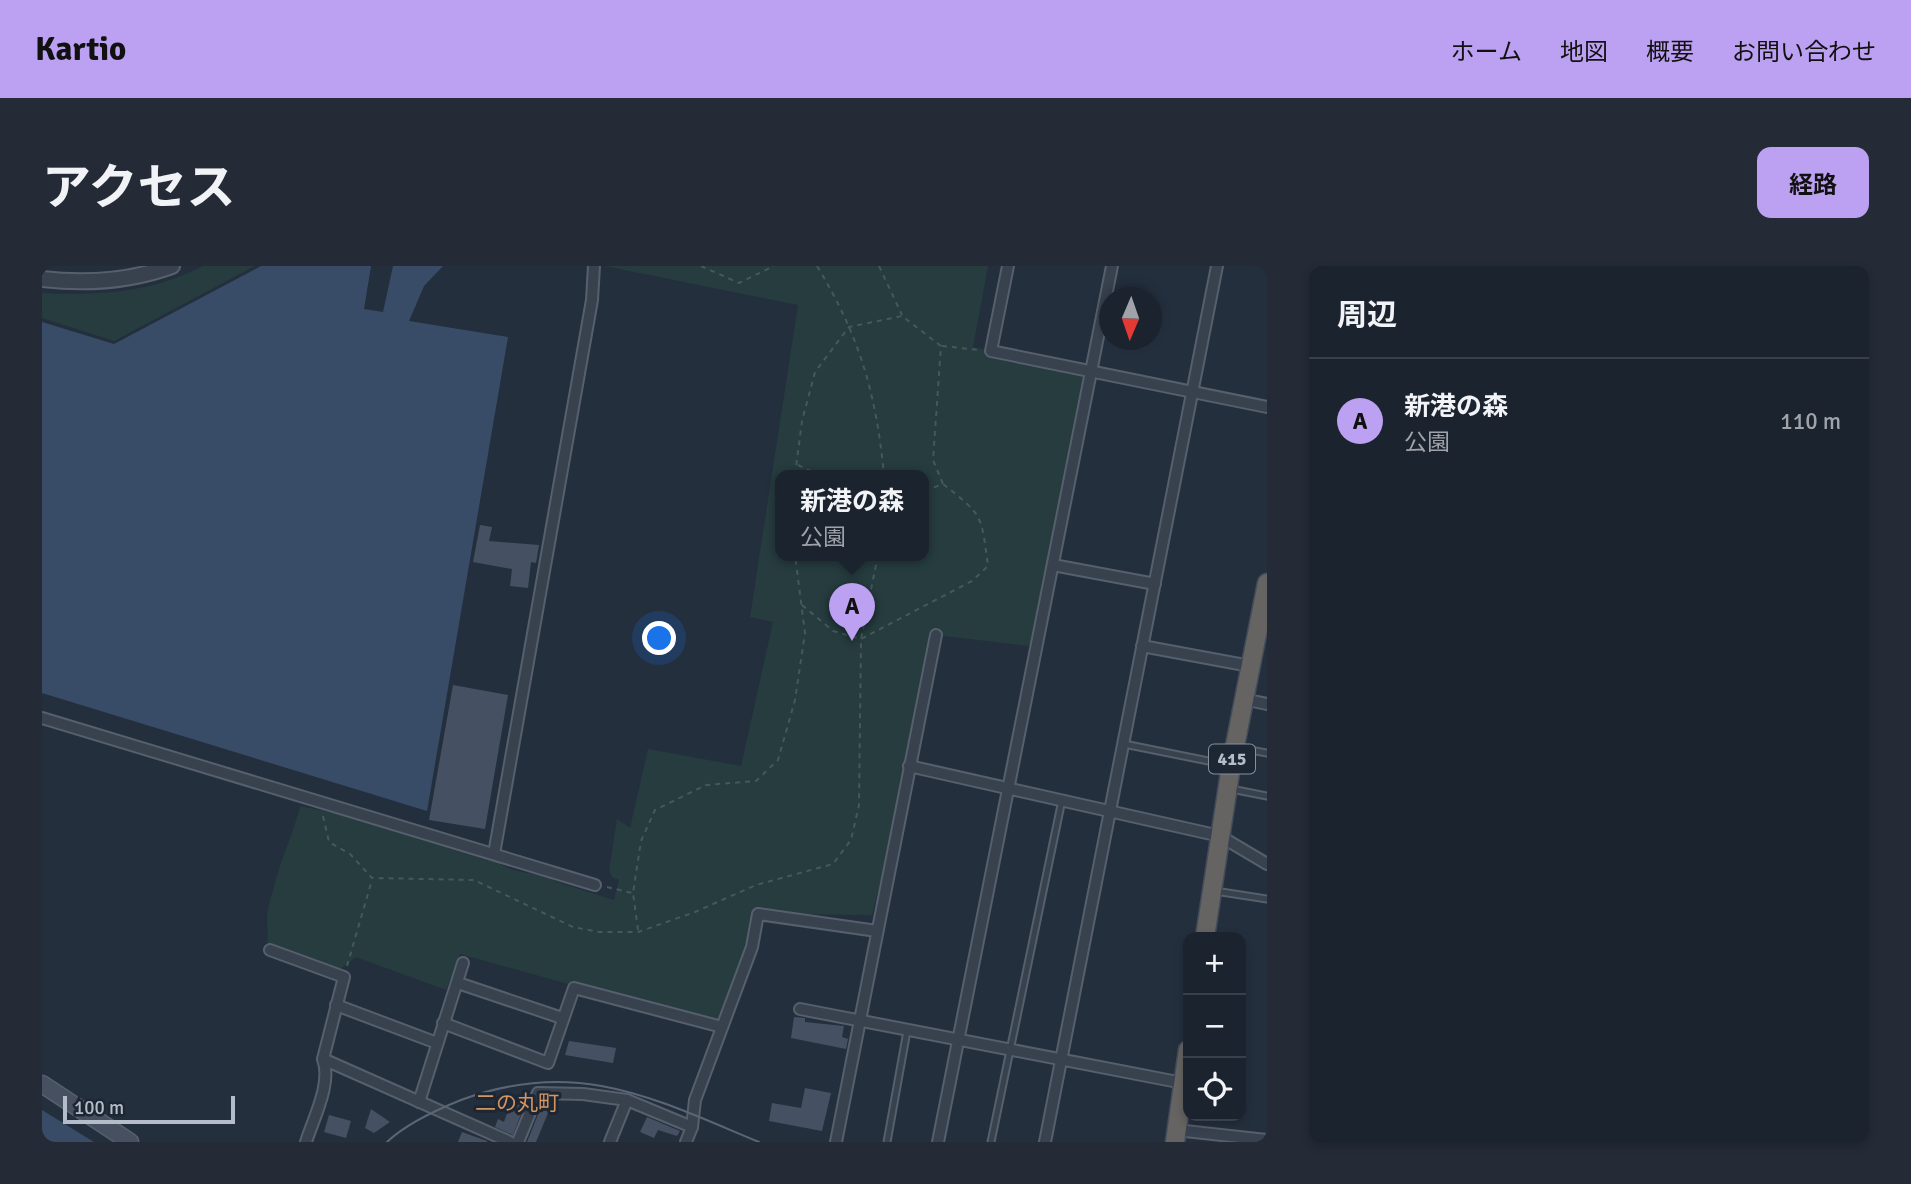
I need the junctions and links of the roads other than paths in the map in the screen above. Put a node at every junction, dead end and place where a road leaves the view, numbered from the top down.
1 (172, 266) edge
2 (594, 266) edge
3 (1008, 266) edge
4 (1112, 266) edge
5 (1217, 266) edge
6 (42, 279) edge
7 (1091, 371) junction
8 (1193, 392) junction
9 (1267, 407) edge
10 (1053, 565) junction
11 (1267, 583) edge
12 (1154, 584) junction
13 (936, 635) dead end
14 (1142, 646) junction
15 (1250, 666) junction
16 (1243, 699) junction
17 (1267, 704) edge
18 (42, 718) edge
19 (1123, 743) junction
20 (1235, 747) junction
21 (1267, 753) edge
22 (909, 766) junction
23 (1231, 766) junction
24 (1008, 788) junction
25 (1227, 789) junction
26 (1267, 796) edge
27 (1062, 800) junction
28 (1110, 810) junction
29 (1220, 836) junction
30 (494, 854) junction
31 (1267, 864) edge
32 (595, 885) road end
33 (1212, 890) junction
34 (1267, 899) edge
35 (877, 931) junction
36 (1206, 932) edge
37 (270, 950) dead end
38 (463, 963) dead end
39 (458, 983) junction
40 (336, 1005) junction
41 (800, 1009) dead end
42 (562, 1018) junction
43 (861, 1021) junction
44 (443, 1023) junction
45 (722, 1027) junction
46 (908, 1028) junction
47 (958, 1038) junction
48 (437, 1043) junction
49 (1009, 1048) junction
50 (323, 1059) junction
51 (1062, 1059) junction
52 (1183, 1083) joint
53 (42, 1084) edge
54 (627, 1101) junction
55 (419, 1102) junction
56 (692, 1127) junction
57 (1175, 1136) edge
58 (1267, 1140) edge
59 (130, 1142) edge
60 (306, 1142) edge
61 (510, 1142) edge
62 (518, 1142) edge
63 (610, 1142) edge
64 (686, 1142) edge
65 (836, 1142) edge
66 (887, 1142) edge
67 (939, 1142) edge
68 (991, 1142) edge
69 (1045, 1142) edge

1 - 6 street
2 - 30 street
3 - 7 street
4 - 7 street
5 - 8 street
7 - 8 street
7 - 10 street
8 - 9 street
8 - 12 street
10 - 12 street
10 - 24 street
11 - 15 highway, 415
12 - 14 street
13 - 22 street
14 - 15 street
14 - 19 street
15 - 16 highway, 415
16 - 17 street
16 - 20 highway, 415
18 - 30 street
19 - 23 lane
19 - 28 street
20 - 21 lane
20 - 23 highway, 415
22 - 24 street
22 - 35 street
23 - 25 highway, 415
24 - 27 street
24 - 47 street
25 - 26 lane
25 - 29 highway, 415
27 - 28 street
27 - 49 lane
28 - 29 street
28 - 51 street
29 - 31 street
29 - 33 highway, 415
30 - 32 street
33 - 34 lane
33 - 36 highway, 415
35 - 43 street
35 - 45 street
37 - 40 street
38 - 39 street
39 - 42 street
39 - 44 street
40 - 48 street
40 - 50 street
41 - 43 street
42 - 44 street
42 - 45 street
43 - 46 street
43 - 65 street
44 - 48 street
45 - 56 street
46 - 47 street
46 - 66 lane
47 - 49 street
47 - 67 street
48 - 55 street
49 - 51 street
49 - 68 lane
50 - 55 street
50 - 60 street
51 - 52 street
51 - 69 street
52 - 57 highway
53 - 59 main road
54 - 56 street
54 - 62 street
54 - 63 street
55 - 61 street
56 - 64 street
57 - 58 street

